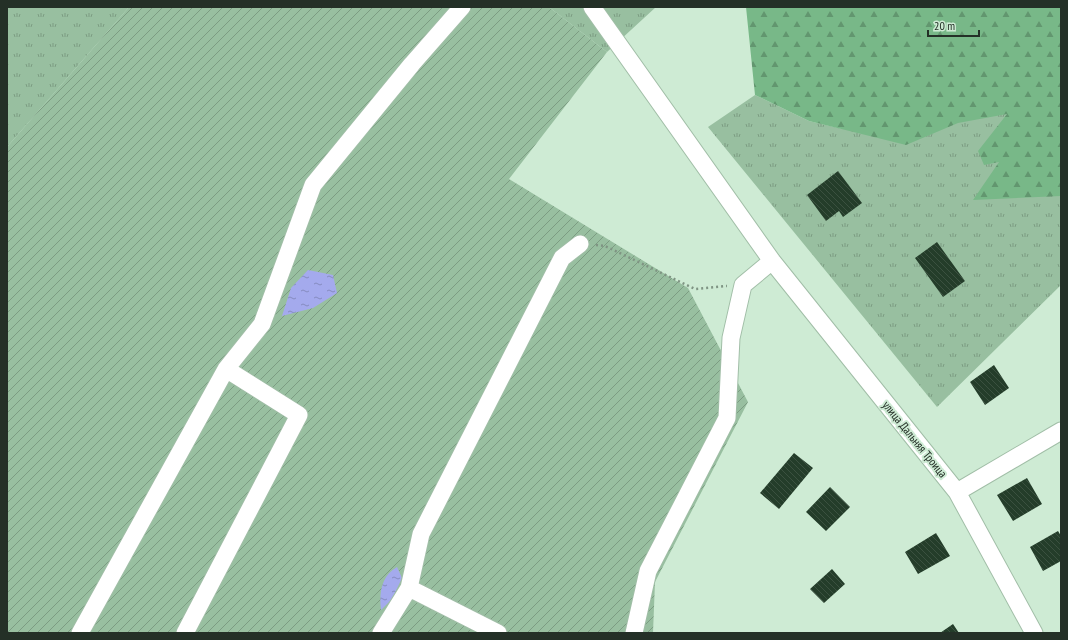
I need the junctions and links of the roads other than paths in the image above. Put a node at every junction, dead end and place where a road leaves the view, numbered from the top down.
1 (462, 7) edge
2 (592, 7) edge
3 (580, 244) road end
4 (772, 260) junction
5 (226, 368) junction
6 (1061, 432) edge
7 (957, 492) junction
8 (409, 588) junction
9 (80, 633) edge
10 (185, 633) edge
11 (381, 633) edge
12 (498, 633) edge
13 (634, 633) edge
14 (1034, 633) edge

1 - 5 street
2 - 4 street, улица Дальняя Троица
3 - 8 street
4 - 7 street, улица Дальняя Троица
4 - 13 street
5 - 9 street
5 - 10 street
6 - 7 street
7 - 14 street, улица Дальняя Троица
8 - 11 street
8 - 12 street

